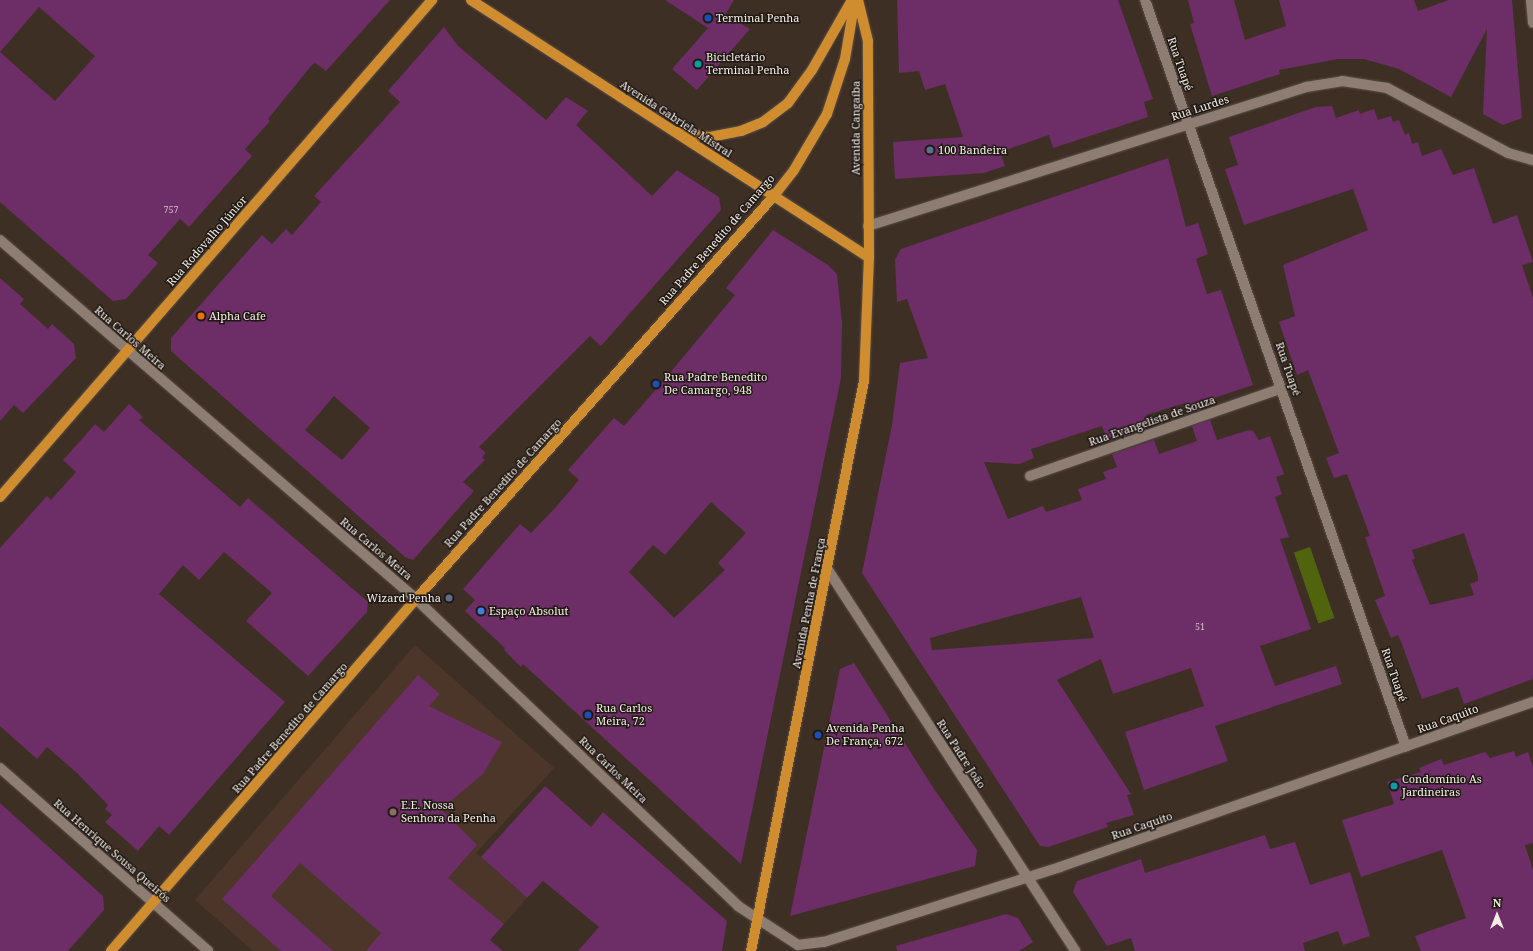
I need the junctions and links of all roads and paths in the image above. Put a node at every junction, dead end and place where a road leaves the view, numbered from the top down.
1 (432, 0) edge
2 (472, 0) edge
3 (852, 0) edge
4 (857, 0) edge
5 (1145, 0) edge
6 (1531, 0) edge
7 (1533, 23) edge
8 (1188, 125) junction
9 (672, 131) junction
10 (1533, 160) edge
11 (773, 197) junction
12 (868, 226) junction
13 (0, 240) edge
14 (869, 257) junction
15 (127, 352) junction
16 (1282, 388) junction
17 (1030, 476) dead end
18 (0, 497) edge
19 (828, 570) junction
20 (416, 599) junction
21 (1533, 702) edge
22 (1406, 747) junction
23 (0, 768) edge
24 (1026, 878) junction
25 (154, 904) junction
26 (759, 922) junction
27 (111, 951) edge
28 (208, 951) edge
29 (751, 951) edge
30 (1075, 951) edge

1 - 15 main road, Rua Rodovalho Júnior
2 - 9 main road, Avenida Gabriela Mistral
3 - 9 main road
4 - 11 main road, Rua Padre Benedito de Camargo
4 - 12 main road, Avenida Cangaíba
5 - 8 street, Rua Tuapé
6 - 7 street
8 - 10 street, Rua Lurdes
8 - 12 street, Rua Lurdes
8 - 16 street, Rua Tuapé
9 - 11 main road, Avenida Gabriela Mistral
11 - 14 main road, Avenida Gabriela Mistral
11 - 20 main road, Rua Padre Benedito de Camargo
12 - 14 main road, Avenida Cangaíba
13 - 15 street, Rua Carlos Meira
14 - 19 main road, Avenida Penha de França
15 - 18 main road, Rua Rodovalho Júnior
15 - 20 street, Rua Carlos Meira
16 - 17 street, Rua Evangelista de Souza
16 - 22 street, Rua Tuapé
19 - 24 street, Rua Padre João
19 - 26 main road, Avenida Penha de França
20 - 25 main road, Rua Padre Benedito de Camargo
20 - 26 street, Rua Carlos Meira
21 - 22 street, Rua Caquito
22 - 24 street, Rua Caquito
23 - 25 street, Rua Henrique Sousa Queirós
24 - 26 street, Rua Caquito
24 - 30 street, Rua Padre João
25 - 27 main road, Rua Padre Benedito de Camargo
25 - 28 street, Rua Henrique Sousa Queirós
26 - 29 main road, Avenida Penha de França

